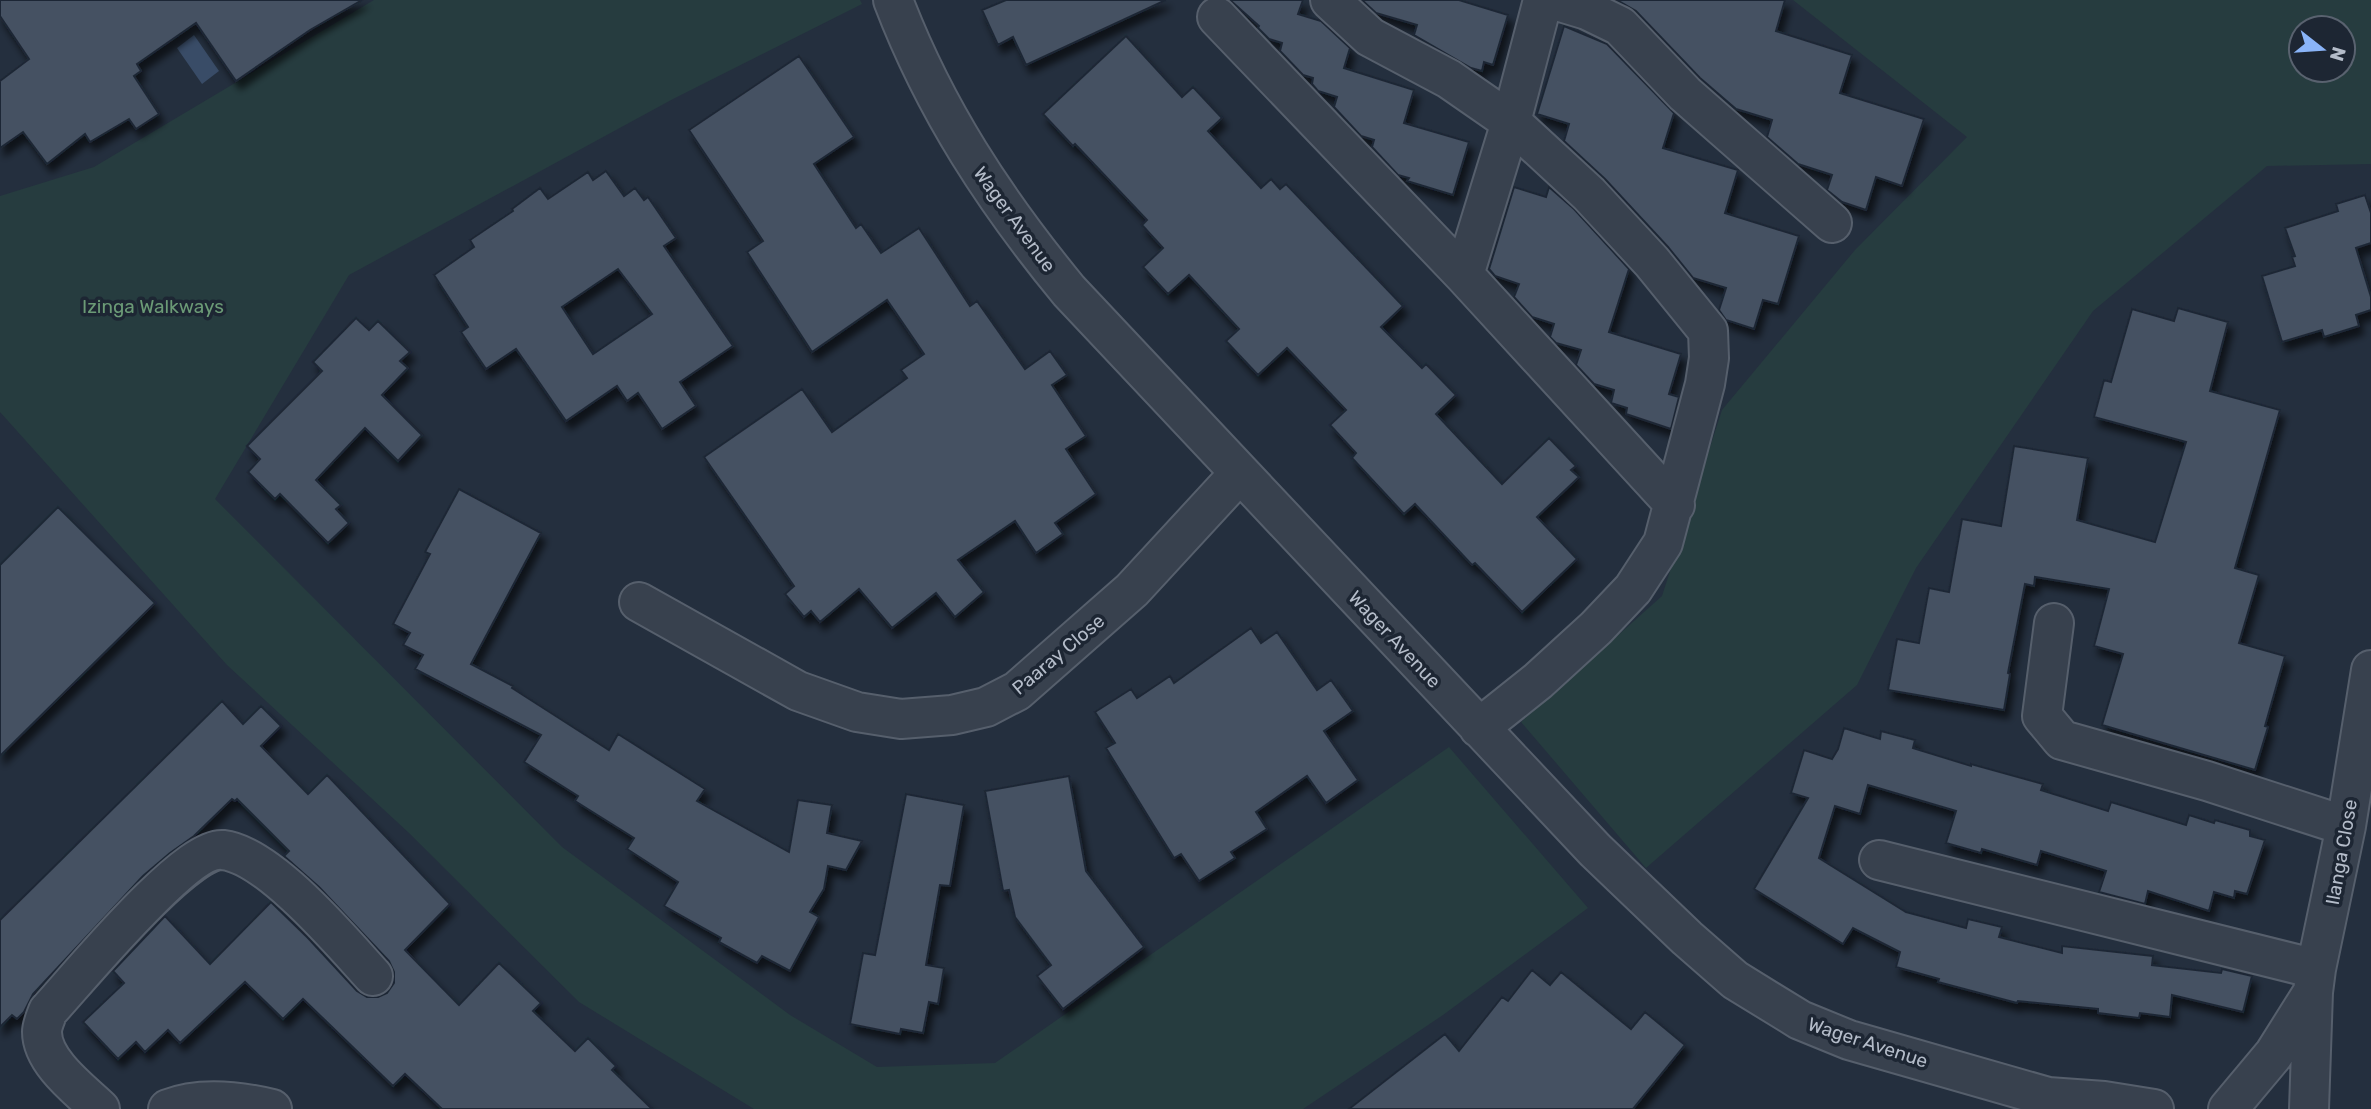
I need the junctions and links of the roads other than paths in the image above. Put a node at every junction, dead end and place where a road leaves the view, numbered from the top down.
1 (893, 0) edge
2 (1330, 0) edge
3 (1543, 0) edge
4 (1554, 0) edge
5 (1217, 17) dead end
6 (1511, 122) junction
7 (1832, 223) dead end
8 (1464, 275) junction
9 (1239, 474) junction
10 (1675, 505) junction
11 (639, 602) dead end
12 (2053, 623) dead end
13 (2371, 670) edge
14 (1479, 728) junction
15 (2346, 826) junction
16 (1879, 860) dead end
17 (373, 976) dead end
18 (2315, 981) junction
19 (2057, 1103) edge
20 (100, 1109) edge
21 (168, 1109) edge
22 (272, 1109) edge
23 (2154, 1109) edge
24 (2228, 1109) edge
25 (2309, 1109) edge

1 - 9 street, Wager Avenue
2 - 6 street
3 - 6 street
4 - 7 street
5 - 8 street
6 - 8 street
6 - 10 street
8 - 10 street
9 - 11 street, Paaray Close
9 - 14 street, Wager Avenue
10 - 14 street
12 - 15 street
13 - 15 street, Ilanga Close
14 - 19 street, Wager Avenue
15 - 18 street, Ilanga Close
16 - 18 street
17 - 20 street
18 - 24 street
18 - 25 street
19 - 23 street, Wager Avenue
21 - 22 street

